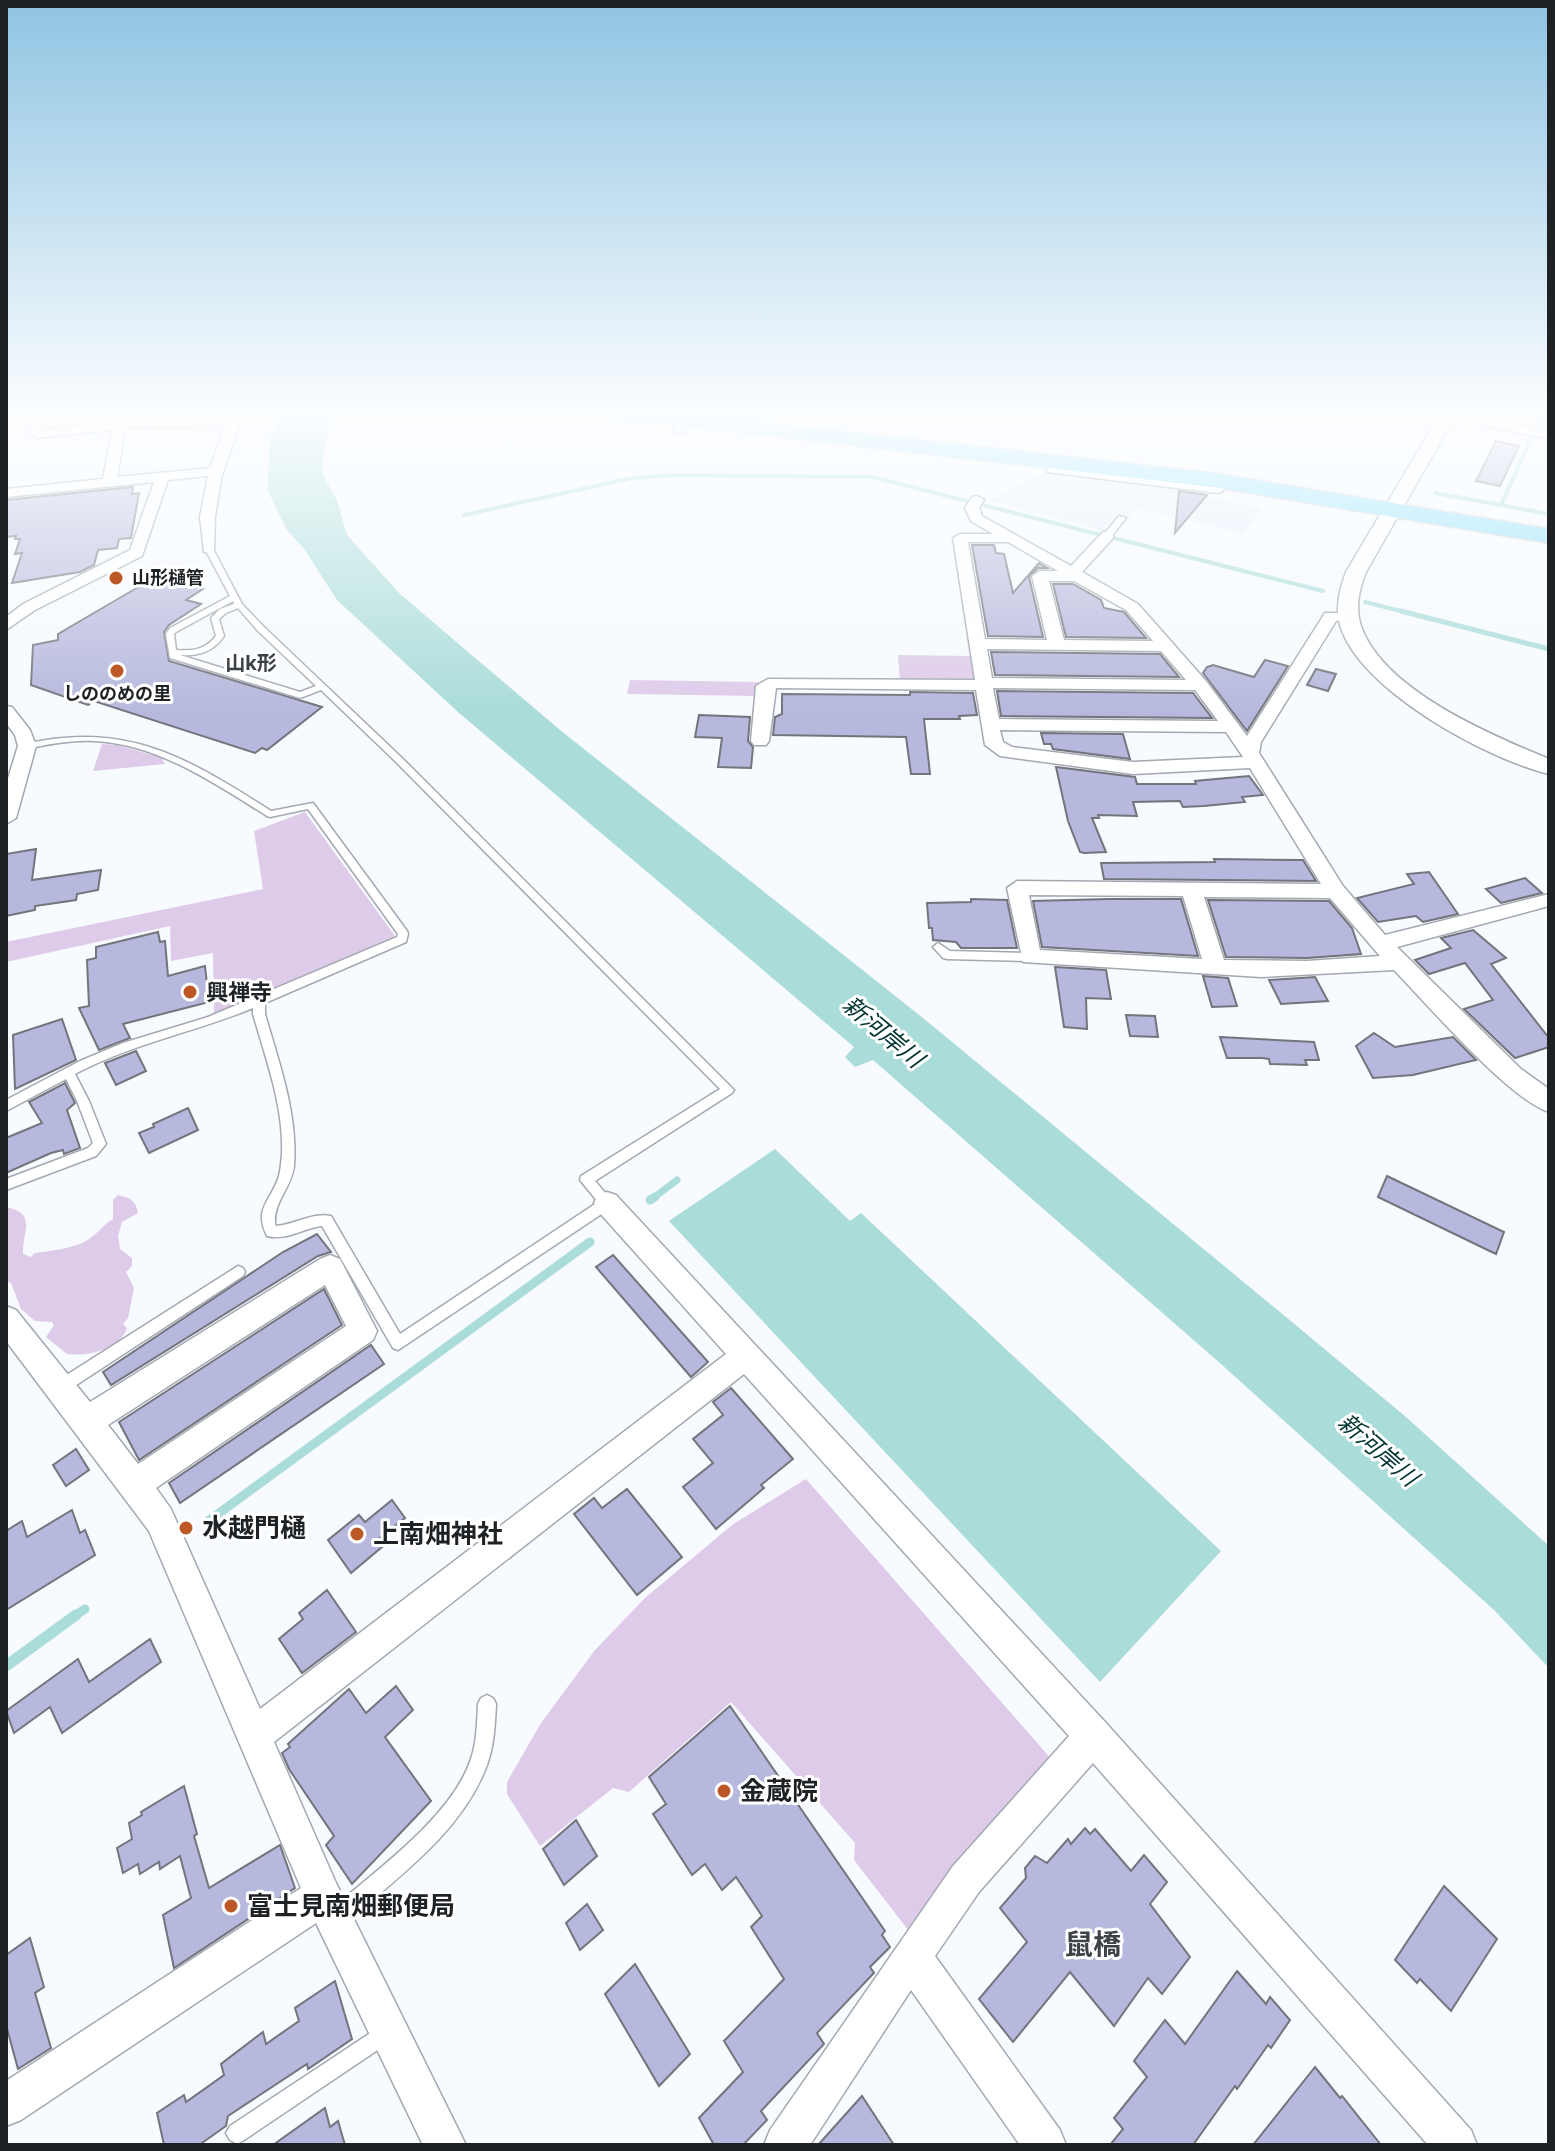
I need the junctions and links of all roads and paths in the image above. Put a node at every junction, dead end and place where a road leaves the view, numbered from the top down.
1 (151, 511) edge
2 (210, 511) edge
3 (976, 511) edge
4 (1391, 511) edge
5 (1435, 511) edge
6 (1452, 511) edge
7 (1122, 518) dead end
8 (1549, 526) edge
9 (1549, 536) edge
10 (1107, 537) joint
11 (1010, 539) junction
12 (209, 549) joint
13 (1074, 575) junction
14 (236, 601) junction
15 (1348, 616) junction
16 (6, 625) edge
17 (977, 644) junction
18 (1057, 645) junction
19 (1166, 646) junction
20 (170, 652) junction
21 (984, 684) junction
22 (1200, 685) junction
23 (319, 688) junction
24 (6, 711) edge
25 (989, 724) junction
26 (1231, 727) junction
27 (760, 741) dead end
28 (27, 746) junction
29 (1252, 758) junction
30 (1549, 767) edge
31 (6, 818) edge
32 (1192, 890) junction
33 (1336, 891) junction
34 (1545, 900) dead end
35 (1381, 944) junction
36 (938, 947) dead end
37 (1031, 957) junction
38 (1399, 962) junction
39 (1215, 966) junction
40 (259, 1001) junction
41 (68, 1072) junction
42 (1549, 1102) edge
43 (6, 1106) edge
44 (6, 1185) edge
45 (607, 1203) junction
46 (238, 1272) dead end
47 (6, 1319) edge
48 (744, 1357) junction
49 (59, 1389) junction
50 (87, 1421) junction
51 (134, 1485) junction
52 (487, 1704) dead end
53 (255, 1735) junction
54 (1093, 1736) junction
55 (328, 1908) junction
56 (911, 1956) junction
57 (389, 2031) junction
58 (6, 2105) edge
59 (237, 2133) dead end
60 (445, 2145) edge
61 (785, 2145) edge
62 (1045, 2145) edge
63 (1456, 2145) edge

1 - 16 street
2 - 12 street
3 - 11 street
4 - 15 street
5 - 9 highway
6 - 8 highway
7 - 10 lane
10 - 13 street
11 - 13 street
11 - 17 street
12 - 14 lane
13 - 18 street
13 - 19 street
14 - 20 lane
14 - 20 lane
14 - 23 lane
15 - 29 street
15 - 30 street
17 - 18 street
17 - 21 street
18 - 19 street
19 - 22 street
20 - 23 lane
21 - 22 street
21 - 25 street
21 - 27 street
22 - 26 street
23 - 45 lane
24 - 28 street
25 - 26 street
25 - 29 street
26 - 29 street
28 - 31 street
28 - 40 lane
29 - 33 street
32 - 33 street
32 - 37 street
32 - 39 street
33 - 35 street
34 - 35 street
35 - 38 street
36 - 37 lane
37 - 39 street
38 - 39 street
38 - 42 street
40 - 41 lane
40 - 45 lane
41 - 43 lane
41 - 44 lane
45 - 48 street
46 - 49 lane
47 - 49 street
48 - 53 street
48 - 54 street
49 - 50 street
50 - 51 street
50 - 51 street
51 - 53 street
52 - 55 lane
53 - 55 street
54 - 56 street
54 - 63 street
55 - 57 street
55 - 58 street
56 - 61 street
56 - 62 street
57 - 59 lane
57 - 60 street

